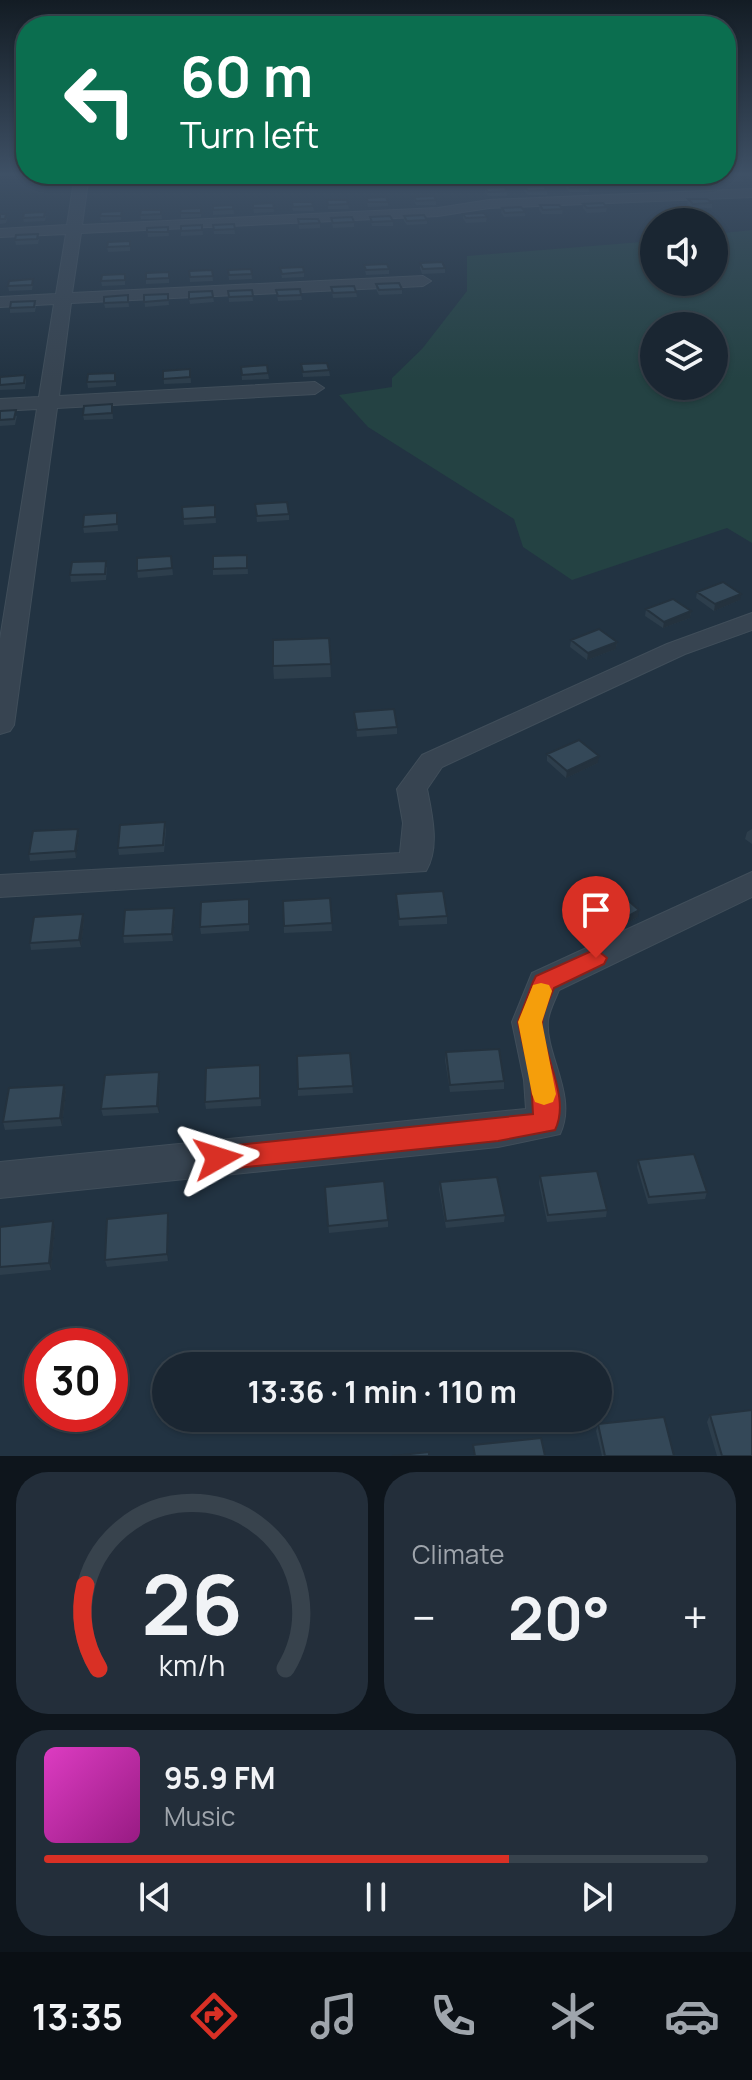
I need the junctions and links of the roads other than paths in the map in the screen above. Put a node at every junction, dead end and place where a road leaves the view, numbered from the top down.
1 (74, 243) edge
2 (423, 281) dead end
3 (65, 299) junction
4 (0, 302) edge
5 (315, 388) dead end
6 (50, 402) junction
7 (0, 405) edge
8 (28, 553) junction
9 (0, 555) edge
10 (752, 621) edge
11 (0, 725) edge
12 (752, 883) edge
13 (0, 886) edge
14 (0, 1180) edge

1 - 3 street
2 - 3 street
3 - 4 street
3 - 6 street
5 - 6 street
6 - 7 street
6 - 8 street
8 - 9 street
8 - 11 street
10 - 13 street
12 - 14 street

